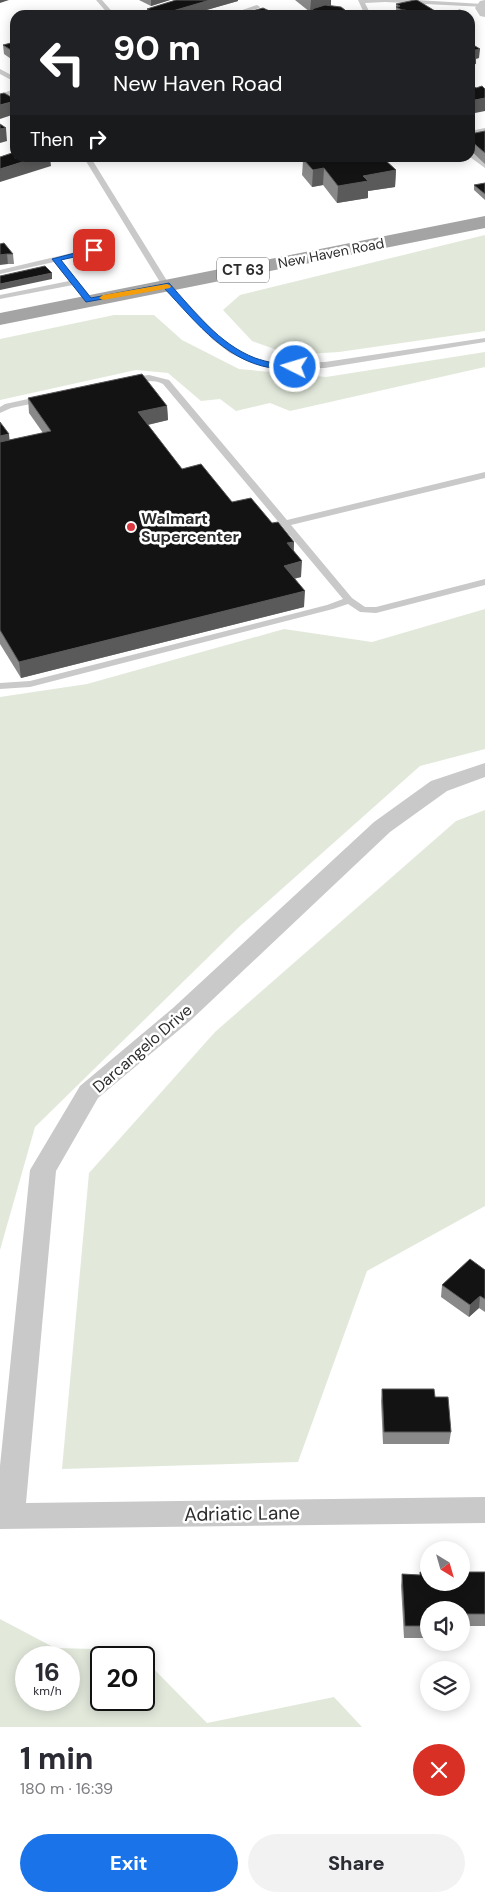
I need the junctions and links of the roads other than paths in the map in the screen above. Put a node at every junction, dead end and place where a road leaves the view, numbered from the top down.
1 (100, 0) edge
2 (362, 1) edge
3 (257, 7) dead end
4 (484, 8) edge
5 (108, 10) edge
6 (247, 10) edge
7 (475, 157) edge
8 (89, 162) edge
9 (485, 166) edge
10 (485, 222) edge
11 (94, 250) dead end
12 (56, 259) junction
13 (20, 267) junction
14 (0, 271) edge
15 (28, 275) edge
16 (8, 279) edge
17 (74, 282) junction
18 (166, 285) junction
19 (1, 296) edge
20 (89, 300) junction
21 (0, 318) edge
22 (485, 340) edge
23 (118, 383) edge
24 (54, 396) edge
25 (0, 410) edge
26 (485, 475) edge
27 (286, 523) junction
28 (485, 582) edge
29 (349, 600) junction
30 (0, 686) edge
31 (485, 770) edge
32 (485, 1510) edge
33 (5, 1515) edge

1 - 5 lane
2 - 4 lane
3 - 6 lane
7 - 9 lane
8 - 18 lane
10 - 18 main road, New Haven Road / CT 63
11 - 12 lane
12 - 13 lane
12 - 17 lane
13 - 14 lane
13 - 15 lane
14 - 16 lane
17 - 19 lane
17 - 20 lane
18 - 20 main road, New Haven Road / CT 63
18 - 22 lane
20 - 21 main road, New Haven Road / CT 63
23 - 27 lane
24 - 25 lane
26 - 27 lane
27 - 29 lane
28 - 29 lane
29 - 30 lane
31 - 33 street, Darcangelo Drive
32 - 33 street, Adriatic Lane

